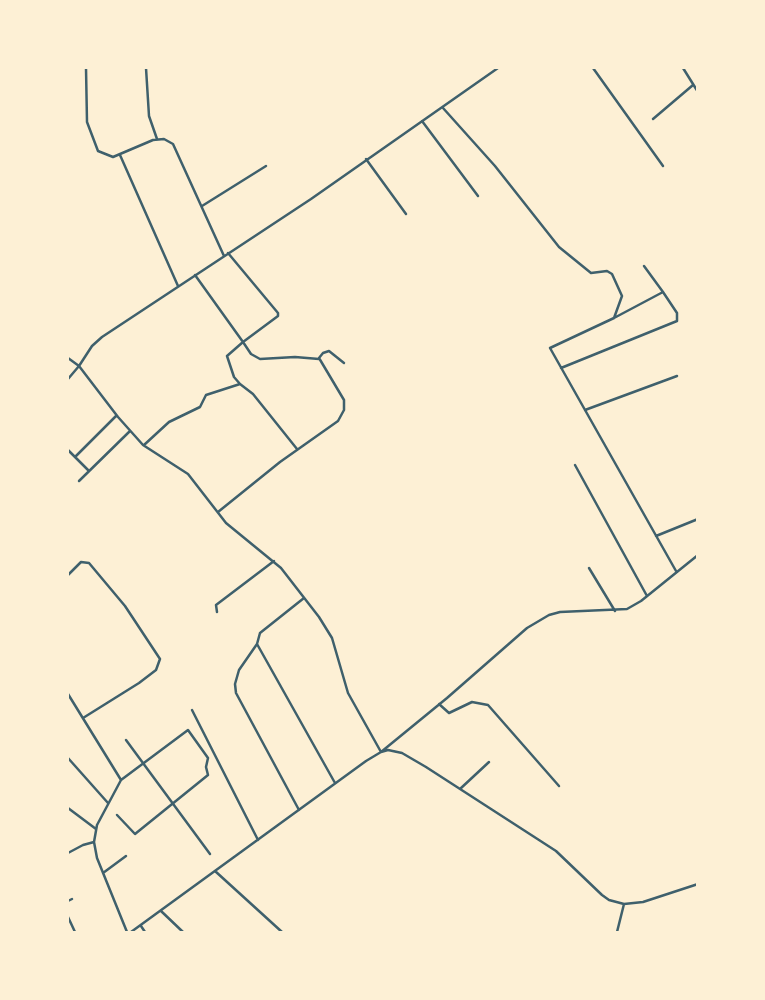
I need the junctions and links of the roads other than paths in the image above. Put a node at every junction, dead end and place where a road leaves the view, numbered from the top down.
1 (86, 68) edge
2 (146, 68) edge
3 (498, 68) edge
4 (593, 68) edge
5 (683, 68) edge
6 (693, 85) junction
7 (698, 92) edge
8 (443, 108) junction
9 (653, 119) dead end
10 (422, 121) junction
11 (157, 140) junction
12 (120, 155) junction
13 (366, 159) junction
14 (266, 166) dead end
15 (663, 166) dead end
16 (478, 196) dead end
17 (202, 206) junction
18 (406, 214) dead end
19 (228, 253) junction
20 (224, 256) junction
21 (644, 266) dead end
22 (195, 275) junction
23 (178, 286) junction
24 (663, 292) junction
25 (614, 318) junction
26 (243, 342) junction
27 (68, 358) edge
28 (319, 360) junction
29 (344, 363) dead end
30 (79, 366) junction
31 (561, 368) junction
32 (677, 376) dead end
33 (68, 379) edge
34 (240, 384) junction
35 (586, 410) junction
36 (117, 415) junction
37 (130, 431) junction
38 (143, 445) junction
39 (68, 450) edge
40 (297, 450) junction
41 (75, 457) junction
42 (575, 464) dead end
43 (90, 470) junction
44 (79, 481) dead end
45 (217, 513) junction
46 (698, 518) edge
47 (656, 536) junction
48 (698, 556) edge
49 (274, 561) junction
50 (590, 568) dead end
51 (676, 571) junction
52 (68, 575) edge
53 (647, 596) junction
54 (305, 598) junction
55 (615, 611) junction
56 (217, 612) dead end
57 (257, 644) junction
58 (68, 694) edge
59 (439, 704) junction
60 (192, 710) dead end
61 (83, 718) junction
62 (126, 740) dead end
63 (381, 752) junction
64 (68, 758) edge
65 (489, 762) dead end
66 (144, 764) junction
67 (121, 780) junction
68 (335, 784) junction
69 (559, 786) dead end
70 (460, 789) junction
71 (108, 803) junction
72 (174, 803) junction
73 (68, 808) edge
74 (299, 810) junction
75 (116, 815) dead end
76 (96, 830) junction
77 (258, 840) junction
78 (94, 842) junction
79 (68, 853) edge
80 (210, 854) dead end
81 (126, 856) dead end
82 (215, 871) junction
83 (103, 873) junction
84 (698, 884) edge
85 (72, 898) dead end
86 (68, 901) edge
87 (624, 904) junction
88 (161, 911) junction
89 (68, 917) edge
90 (141, 926) junction
91 (75, 932) edge
92 (127, 932) edge
93 (131, 932) edge
94 (145, 932) edge
95 (183, 932) edge
96 (282, 932) edge
97 (617, 932) edge

1 - 12 street
2 - 11 street
3 - 8 street
4 - 15 street
5 - 6 street
6 - 7 street
6 - 9 street
8 - 10 street
8 - 25 street
10 - 13 street
10 - 16 street
11 - 12 street
11 - 17 street
12 - 23 street
13 - 18 street
13 - 19 street
14 - 17 street
17 - 20 street
19 - 20 street
19 - 26 street
20 - 22 street
21 - 24 street
22 - 23 street
22 - 26 street
23 - 30 street
24 - 25 street
24 - 31 street
25 - 31 street
26 - 28 street
26 - 34 street
27 - 30 street
28 - 29 street
28 - 40 street
30 - 33 street
30 - 36 street
31 - 35 street
32 - 35 street
34 - 38 street
34 - 40 street
35 - 47 street
36 - 37 street
36 - 41 street
37 - 38 street
37 - 43 street
38 - 45 street
39 - 41 street
40 - 45 street
41 - 43 street
42 - 53 street
43 - 44 street
45 - 49 street
46 - 47 street
47 - 51 street
48 - 51 street
49 - 54 street
49 - 56 street
50 - 55 street
51 - 53 street
52 - 61 street
53 - 55 street
54 - 57 street
54 - 63 street
55 - 59 street
57 - 68 street
57 - 74 street
58 - 61 street
59 - 63 street
59 - 69 street
60 - 77 street
61 - 67 street
62 - 66 street
63 - 68 street
63 - 70 street
64 - 71 street
65 - 70 street
66 - 67 street
66 - 72 street
66 - 72 street
67 - 71 street
68 - 74 street
70 - 87 street
71 - 76 street
72 - 75 street
72 - 80 street
73 - 76 street
74 - 77 street
76 - 78 street
77 - 82 street
78 - 79 street
78 - 83 street
81 - 83 street
82 - 88 street
82 - 96 street
83 - 92 street
84 - 87 street
85 - 86 street
87 - 97 street
88 - 90 street
88 - 95 street
89 - 91 street
90 - 93 street
90 - 94 street

